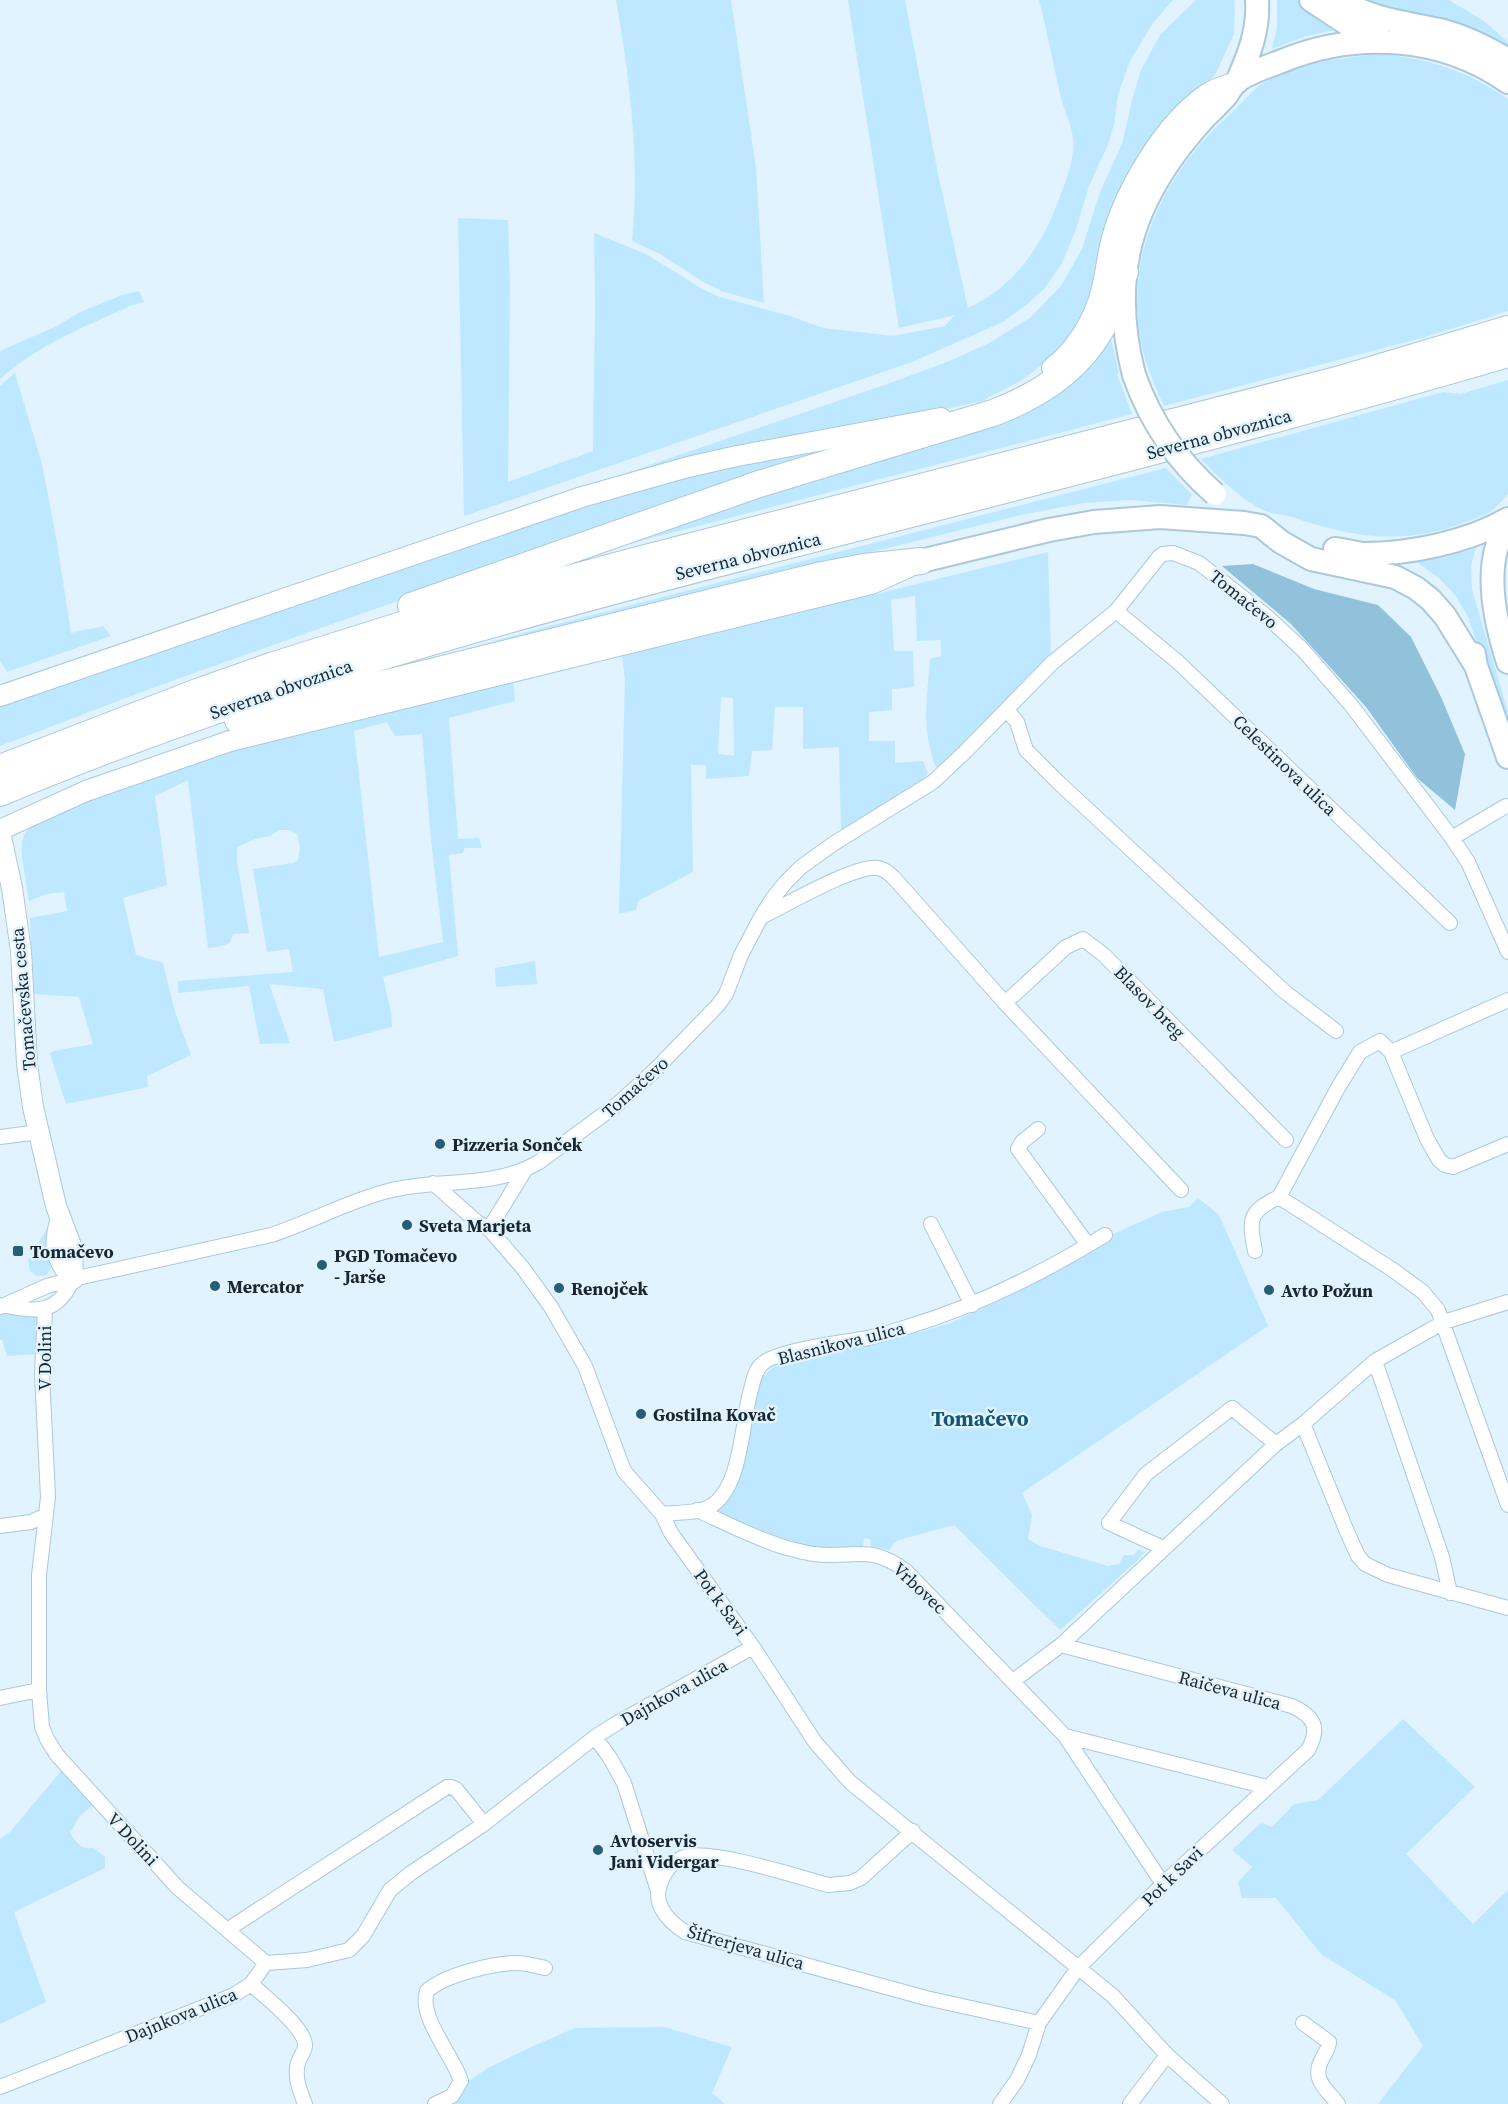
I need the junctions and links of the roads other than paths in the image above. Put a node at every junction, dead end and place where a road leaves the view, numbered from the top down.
1 (1257, 0) edge
2 (1311, 0) edge
3 (1341, 0) edge
4 (1390, 41) junction
5 (1508, 60) edge
6 (1237, 82) junction
7 (1508, 82) edge
8 (1125, 272) junction
9 (1508, 329) edge
10 (1508, 354) edge
11 (1508, 522) edge
12 (1261, 526) junction
13 (1362, 554) junction
14 (921, 561) junction
15 (1116, 611) junction
16 (319, 651) junction
17 (1508, 662) edge
18 (1476, 666) junction
19 (0, 696) edge
20 (1007, 710) junction
21 (98, 753) junction
22 (1508, 757) edge
23 (0, 768) edge
24 (0, 793) edge
25 (1506, 806) dead end
26 (0, 831) edge
27 (1452, 838) junction
28 (761, 917) junction
29 (1450, 923) dead end
30 (1508, 952) edge
31 (1508, 1000) edge
32 (1005, 1003) junction
33 (1336, 1031) dead end
34 (1392, 1052) junction
35 (1038, 1129) dead end
36 (39, 1132) junction
37 (0, 1137) edge
38 (1286, 1140) dead end
39 (1508, 1144) edge
40 (525, 1170) junction
41 (433, 1184) junction
42 (1181, 1190) dead end
43 (1279, 1197) junction
44 (931, 1224) dead end
45 (489, 1228) junction
46 (1105, 1234) dead end
47 (1088, 1245) junction
48 (1255, 1251) dead end
49 (73, 1279) junction
50 (1508, 1302) edge
51 (972, 1305) junction
52 (2, 1306) edge
53 (45, 1310) junction
54 (1443, 1322) junction
55 (1375, 1361) junction
56 (1303, 1424) junction
57 (1276, 1444) junction
58 (1508, 1505) edge
59 (697, 1510) junction
60 (662, 1514) junction
61 (46, 1515) junction
62 (0, 1526) edge
63 (1163, 1548) junction
64 (1450, 1593) junction
65 (1508, 1608) edge
66 (1061, 1646) junction
67 (753, 1647) junction
68 (1013, 1681) junction
69 (39, 1690) junction
70 (0, 1698) edge
71 (1065, 1736) junction
72 (595, 1737) junction
73 (1267, 1787) junction
74 (484, 1824) junction
75 (913, 1831) junction
76 (1163, 1884) junction
77 (658, 1891) junction
78 (227, 1930) junction
79 (266, 1963) junction
80 (545, 1968) dead end
81 (1078, 1968) junction
82 (251, 1984) junction
83 (1039, 2023) junction
84 (1303, 2023) dead end
85 (1167, 2055) junction
86 (0, 2087) edge
87 (304, 2104) edge
88 (435, 2104) edge
89 (1000, 2104) edge
90 (1130, 2104) edge
91 (1222, 2104) edge
92 (1338, 2104) edge

1 - 6 main road
2 - 4 main road
3 - 5 main road
4 - 6 main road
4 - 7 main road
6 - 8 main road
6 - 19 street
8 - 12 main road, bridge
8 - 16 highway
9 - 16 highway, Severna obvoznica
10 - 21 highway, Severna obvoznica
11 - 13 main road
11 - 17 main road
12 - 13 main road
12 - 14 main road
12 - 18 main road
13 - 18 main road
14 - 21 highway
14 - 26 street
15 - 20 street, Tomačevo
15 - 27 street, Tomačevo
15 - 29 street, Celestinova ulica
16 - 23 highway, Severna obvoznica
18 - 22 main road
20 - 28 street, Tomačevo
20 - 33 street
21 - 24 highway, Severna obvoznica
25 - 27 street
26 - 36 street, Tomačevska cesta
27 - 30 street
28 - 32 street
28 - 40 street, Tomačevo
31 - 34 street
32 - 38 street, Blasov breg
32 - 42 street
34 - 39 street
34 - 43 street
35 - 47 street
36 - 37 street
36 - 49 street, Tomačevska cesta
40 - 41 street, Tomačevo
40 - 45 street
41 - 45 street, Pot k Savi
41 - 49 street, Tomačevo
43 - 48 street
43 - 54 street
44 - 51 street
45 - 60 street, Pot k Savi
46 - 47 street, Blasnikova ulica
47 - 51 street, Blasnikova ulica
49 - 52 street, Tomačevo
49 - 53 street, V Dolini
50 - 54 street
51 - 59 street, Blasnikova ulica
52 - 53 street, V Dolini
53 - 61 street, V Dolini
54 - 55 street
54 - 58 street
55 - 56 street
55 - 64 street
56 - 57 street
56 - 64 street
57 - 63 street
57 - 63 street
59 - 60 street, Blasnikova ulica
59 - 68 street, Vrbovec
60 - 67 street, Pot k Savi
61 - 62 street
61 - 69 street, V Dolini
63 - 66 street
64 - 65 street
66 - 68 street
66 - 73 street, Raičeva ulica
67 - 72 street, Dajnkova ulica
67 - 75 street, Pot k Savi
68 - 71 street, Vrbovec
69 - 70 street
69 - 78 street, V Dolini
71 - 73 street
71 - 76 street, Vrbovec
72 - 74 street, Dajnkova ulica
72 - 77 street
73 - 76 street, Pot k Savi
74 - 78 street
74 - 79 street, Dajnkova ulica
75 - 77 street
75 - 81 street, Pot k Savi
76 - 81 street, Pot k Savi
77 - 83 street, Šifrerjeva ulica
78 - 79 street, V Dolini
79 - 82 street, Dajnkova ulica
80 - 88 street
81 - 83 street
81 - 85 street, Pot k Savi
82 - 86 street, Dajnkova ulica
82 - 87 street
83 - 89 street
84 - 92 street
85 - 90 street
85 - 91 street, Pot k Savi

